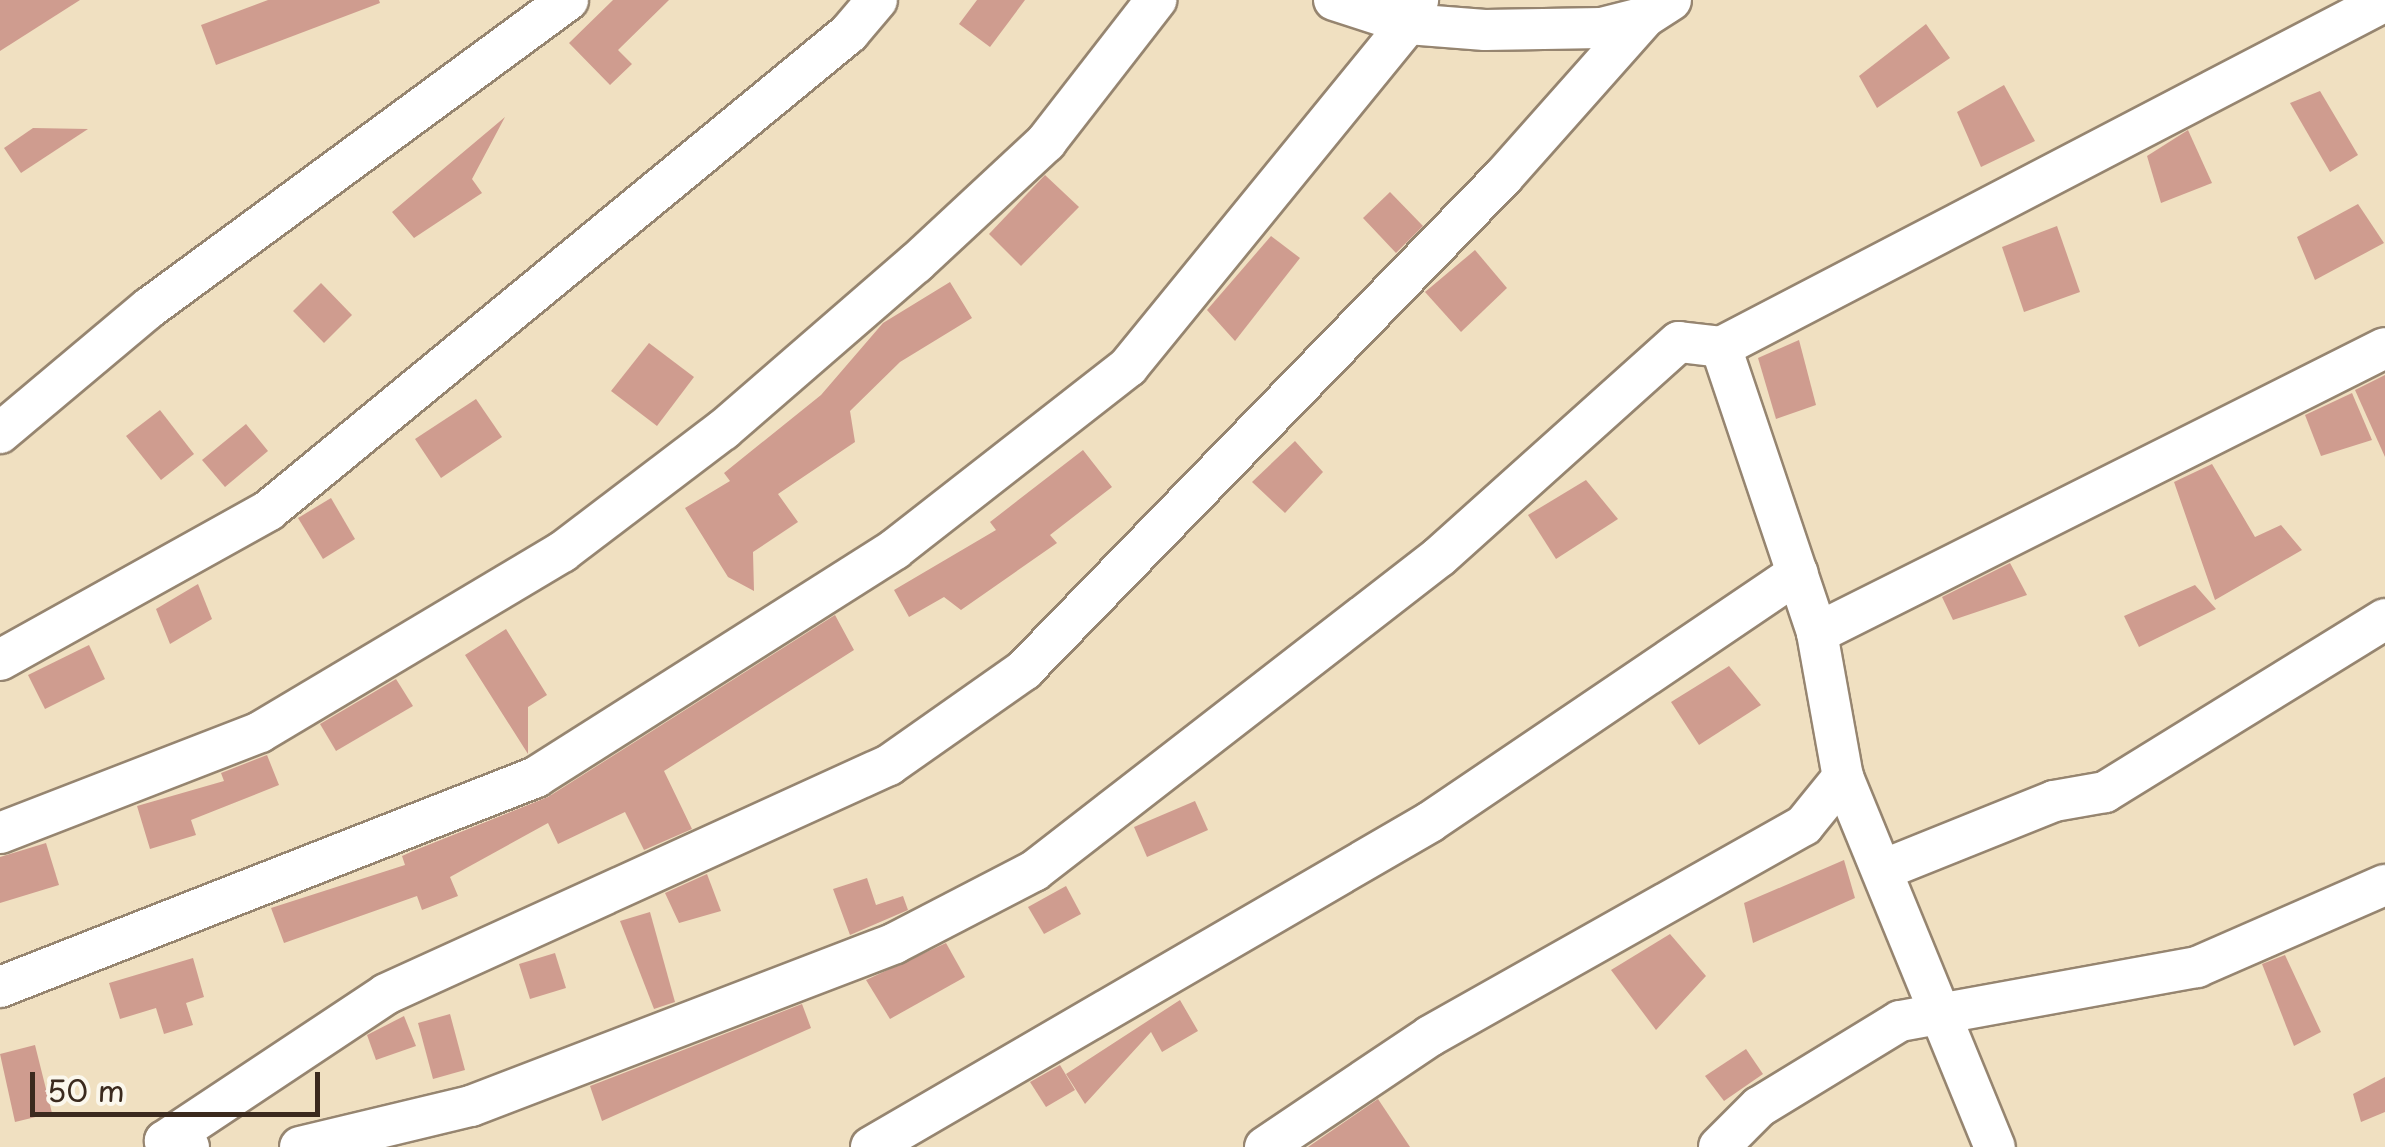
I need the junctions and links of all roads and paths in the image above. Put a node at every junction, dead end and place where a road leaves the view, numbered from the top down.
1 (568, 0) edge
2 (877, 0) edge
3 (1156, 0) edge
4 (1334, 0) edge
5 (2385, 0) edge
6 (1658, 8) edge
7 (1413, 12) edge
8 (1721, 347) junction
9 (2385, 348) edge
10 (0, 433) edge
11 (1798, 573) junction
12 (2385, 620) edge
13 (1818, 633) junction
14 (0, 660) edge
15 (1843, 777) junction
16 (0, 833) edge
17 (1885, 869) junction
18 (2385, 885) edge
19 (0, 987) edge
20 (1934, 1012) junction
21 (167, 1145) edge
22 (300, 1147) edge
23 (871, 1147) edge
24 (1265, 1147) edge
25 (1719, 1147) edge
26 (1995, 1147) edge

1 - 10 street
2 - 14 street
3 - 16 street
4 - 7 street
5 - 8 street
6 - 7 street
6 - 21 street
7 - 19 street
8 - 11 street
8 - 22 street
9 - 13 street
11 - 13 street
11 - 23 street
12 - 17 street
13 - 15 street
15 - 17 street
15 - 24 street
17 - 20 street
18 - 20 street
20 - 25 street
20 - 26 street

